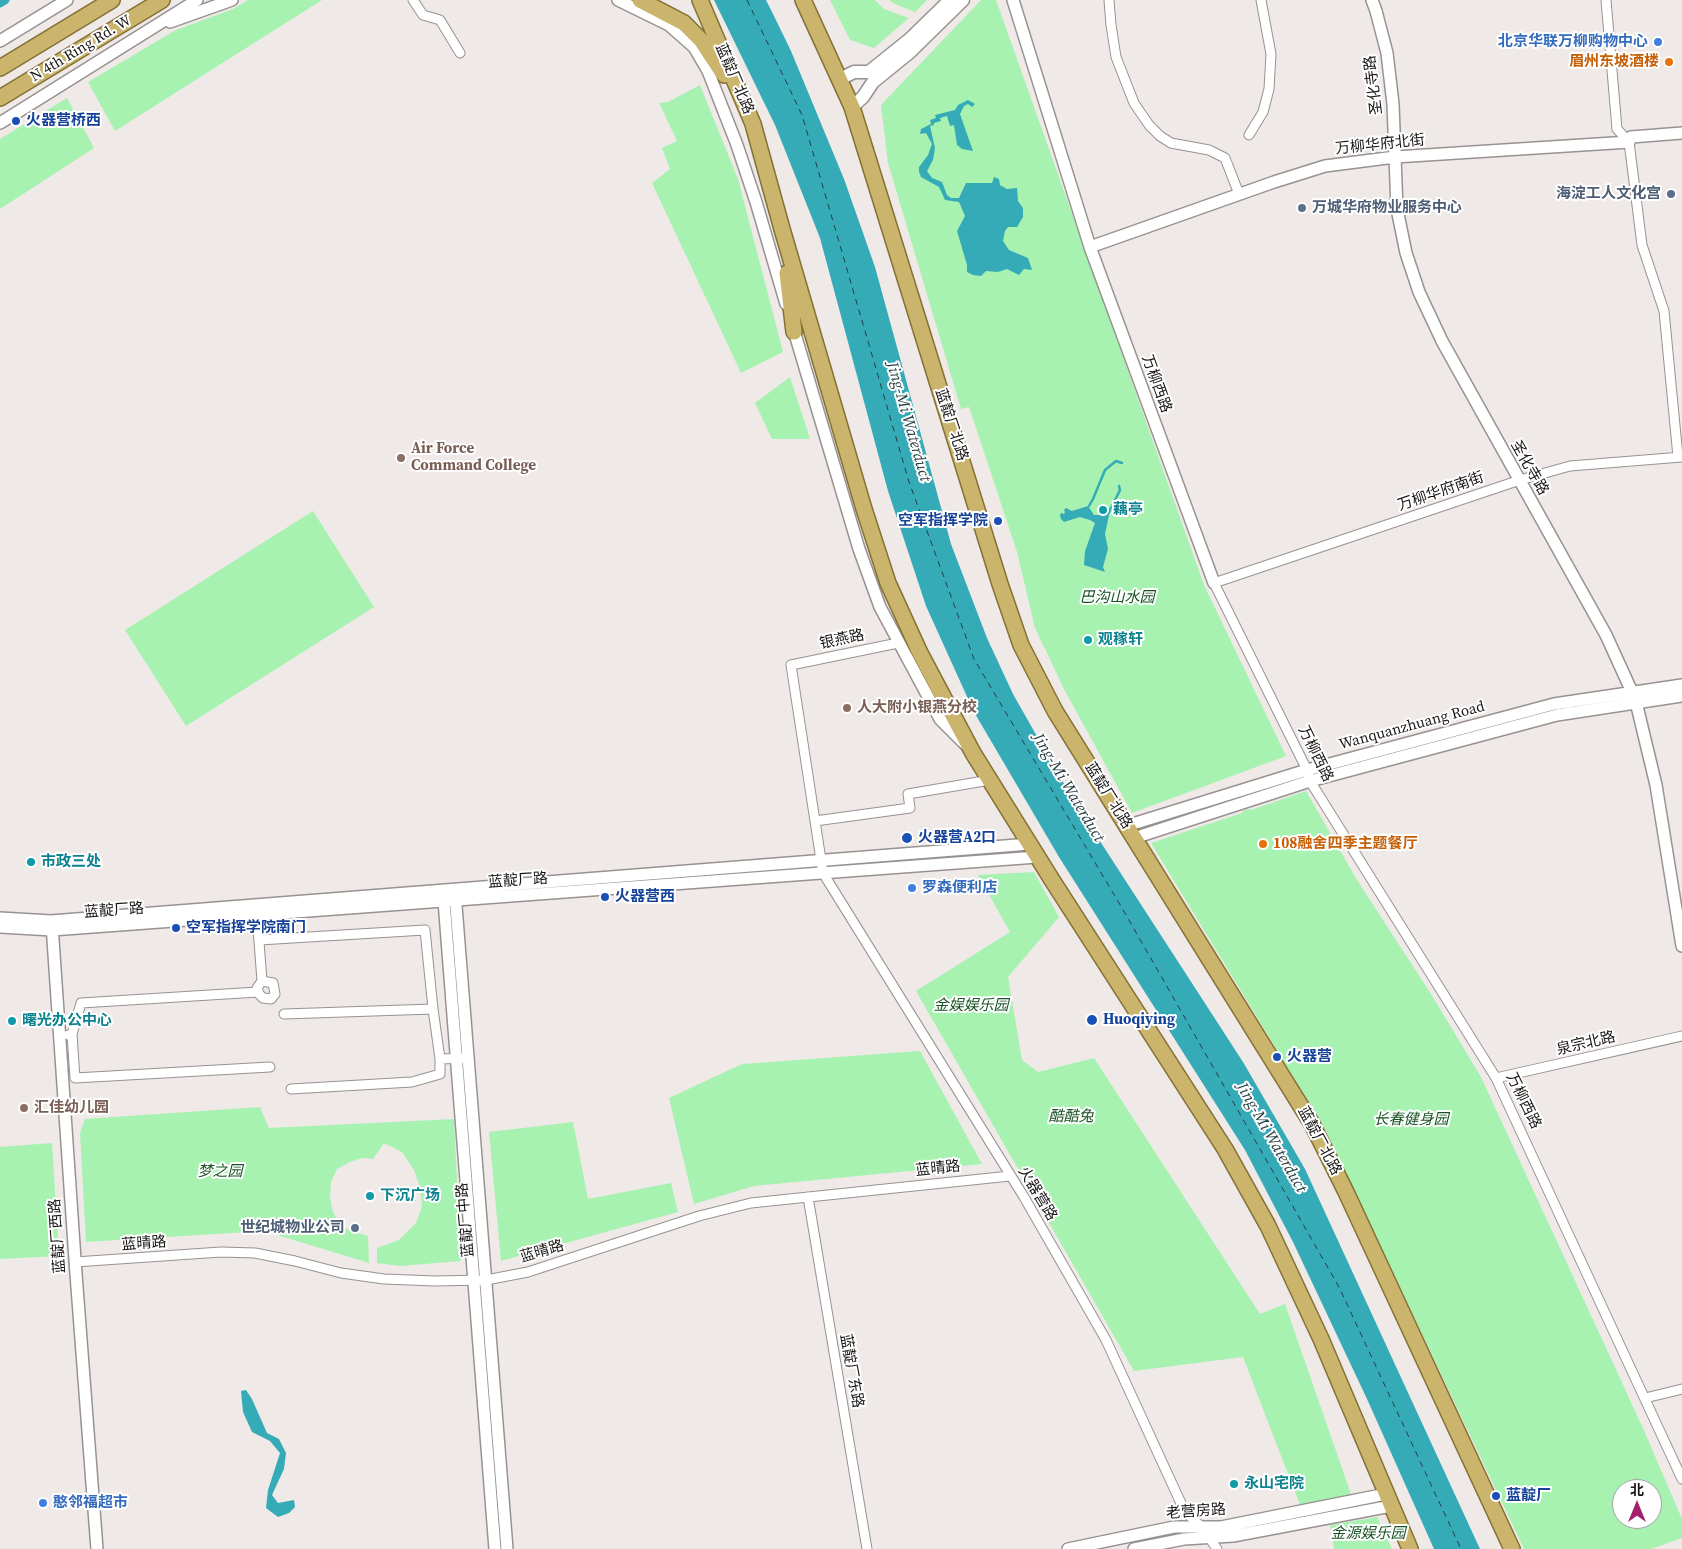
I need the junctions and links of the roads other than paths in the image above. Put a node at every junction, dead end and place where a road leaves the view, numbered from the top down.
1 (67, 0) edge
2 (112, 0) edge
3 (162, 0) edge
4 (197, 0) edge
5 (232, 0) edge
6 (413, 0) edge
7 (618, 0) edge
8 (640, 0) edge
9 (700, 0) edge
10 (950, 0) edge
11 (964, 0) edge
12 (1013, 0) edge
13 (1110, 0) edge
14 (1261, 0) edge
15 (1372, 0) edge
16 (1606, 0) edge
17 (804, 1) edge
18 (152, 29) junction
19 (0, 41) edge
20 (460, 53) dead end
21 (0, 68) edge
22 (840, 79) junction
23 (0, 98) edge
24 (852, 107) junction
25 (0, 123) edge
26 (753, 124) junction
27 (1682, 133) edge
28 (1249, 134) dead end
29 (1629, 142) junction
30 (1395, 157) junction
31 (1239, 194) junction
32 (782, 229) junction
33 (1090, 247) junction
34 (794, 332) junction
35 (1680, 457) edge
36 (1520, 480) junction
37 (1214, 582) junction
38 (898, 643) junction
39 (791, 665) joint
40 (1682, 685) edge
41 (1682, 696) edge
42 (1634, 697) junction
43 (973, 752) junction
44 (1308, 775) junction
45 (990, 780) junction
46 (815, 821) junction
47 (1130, 832) junction
48 (1034, 850) junction
49 (821, 860) junction
50 (823, 873) junction
51 (449, 895) junction
52 (254, 910) junction
53 (0, 918) edge
54 (52, 926) junction
55 (0, 927) edge
56 (259, 940) junction
57 (1682, 946) edge
58 (262, 981) junction
59 (258, 992) junction
60 (433, 1009) junction
61 (284, 1014) dead end
62 (72, 1034) junction
63 (59, 1036) junction
64 (1682, 1036) edge
65 (462, 1058) junction
66 (440, 1059) junction
67 (270, 1067) dead end
68 (1496, 1078) junction
69 (291, 1090) dead end
70 (1010, 1176) junction
71 (808, 1197) junction
72 (75, 1262) junction
73 (480, 1281) junction
74 (1682, 1389) edge
75 (1645, 1398) junction
76 (1682, 1479) edge
77 (1389, 1500) junction
78 (1202, 1527) junction
79 (1210, 1538) junction
80 (97, 1549) edge
81 (495, 1549) edge
82 (507, 1549) edge
83 (867, 1549) edge
84 (1068, 1549) edge
85 (1134, 1549) edge
86 (1217, 1549) edge
87 (1410, 1549) edge
88 (1512, 1549) edge

1 - 19 street
2 - 21 highway, N 4th Ring Rd. W
3 - 23 highway, N 4th Ring Rd. W
4 - 18 street
5 - 18 street
6 - 20 street
7 - 34 street, 蓝靛厂北路
8 - 26 highway
9 - 26 highway, 蓝靛厂北路
10 - 22 main road
11 - 24 main road
12 - 33 street, 万柳西路
13 - 31 street
14 - 28 street
15 - 30 street, 圣化寺路
16 - 29 street
17 - 22 highway, 蓝靛厂北路
18 - 25 street
22 - 24 highway, 蓝靛厂北路
24 - 47 highway, 蓝靛厂北路
26 - 32 highway, 蓝靛厂北路
27 - 29 street, 万柳华府北街
29 - 30 street, 万柳华府北街
29 - 35 street
30 - 31 street, 万柳华府北街
30 - 36 street, 圣化寺路
31 - 33 street, 万柳华府北街
32 - 34 highway
32 - 43 highway, 蓝靛厂北路
33 - 37 street, 万柳西路
34 - 38 street, 蓝靛厂北路
35 - 36 street, 万柳华府南街
36 - 37 street, 万柳华府南街
36 - 42 street, 圣化寺路
37 - 44 street, 万柳西路
38 - 39 street, 银燕路
38 - 43 street, 蓝靛厂北路
39 - 46 street, 火器营路
40 - 42 street, Wanquanzhuang Road
41 - 42 street, Wanquanzhuang Road
42 - 44 street, Wanquanzhuang Road
42 - 57 street, 圣化寺路
43 - 45 highway, 蓝靛厂北路
44 - 47 street, Wanquanzhuang Road
44 - 68 street, 万柳西路
45 - 46 street
45 - 48 highway, 蓝靛厂北路
46 - 49 street, 火器营路
47 - 88 highway, 蓝靛厂北路
48 - 49 street, 蓝靛厂路
48 - 50 street, 蓝靛厂路
48 - 77 highway, 蓝靛厂北路
49 - 50 street, 火器营路
49 - 51 street, 蓝靛厂路
50 - 51 street, 蓝靛厂路
50 - 70 street, 火器营路
51 - 52 street, 蓝靛厂路
51 - 65 street, 蓝靛厂中路
52 - 54 street, 蓝靛厂路
52 - 56 street
53 - 54 street, 蓝靛厂路
54 - 55 street, 蓝靛厂路
54 - 63 street, 蓝靛厂西路
56 - 58 street
56 - 60 street
58 - 59 street
58 - 59 street
59 - 62 street
60 - 61 street
60 - 66 street
62 - 63 street
62 - 67 street
63 - 72 street, 蓝靛厂西路
64 - 68 street, 泉宗北路
65 - 66 street
65 - 73 street, 蓝靛厂中路
66 - 69 street
68 - 75 street, 万柳西路
70 - 71 street, 蓝晴路
70 - 78 street, 火器营路
71 - 73 street, 蓝晴路
71 - 83 street, 蓝靛厂东路
72 - 73 street, 蓝晴路
72 - 80 street, 蓝靛厂西路
73 - 81 street, 蓝靛厂中路
73 - 82 street, 蓝靛厂中路
74 - 75 street
75 - 76 street, 万柳西路
77 - 78 street, 老营房路
77 - 79 street, 老营房路
77 - 87 highway, 蓝靛厂北路
78 - 79 street, 火器营路
78 - 84 street, 老营房路
79 - 85 street, 老营房路
79 - 86 street, 火器营路

